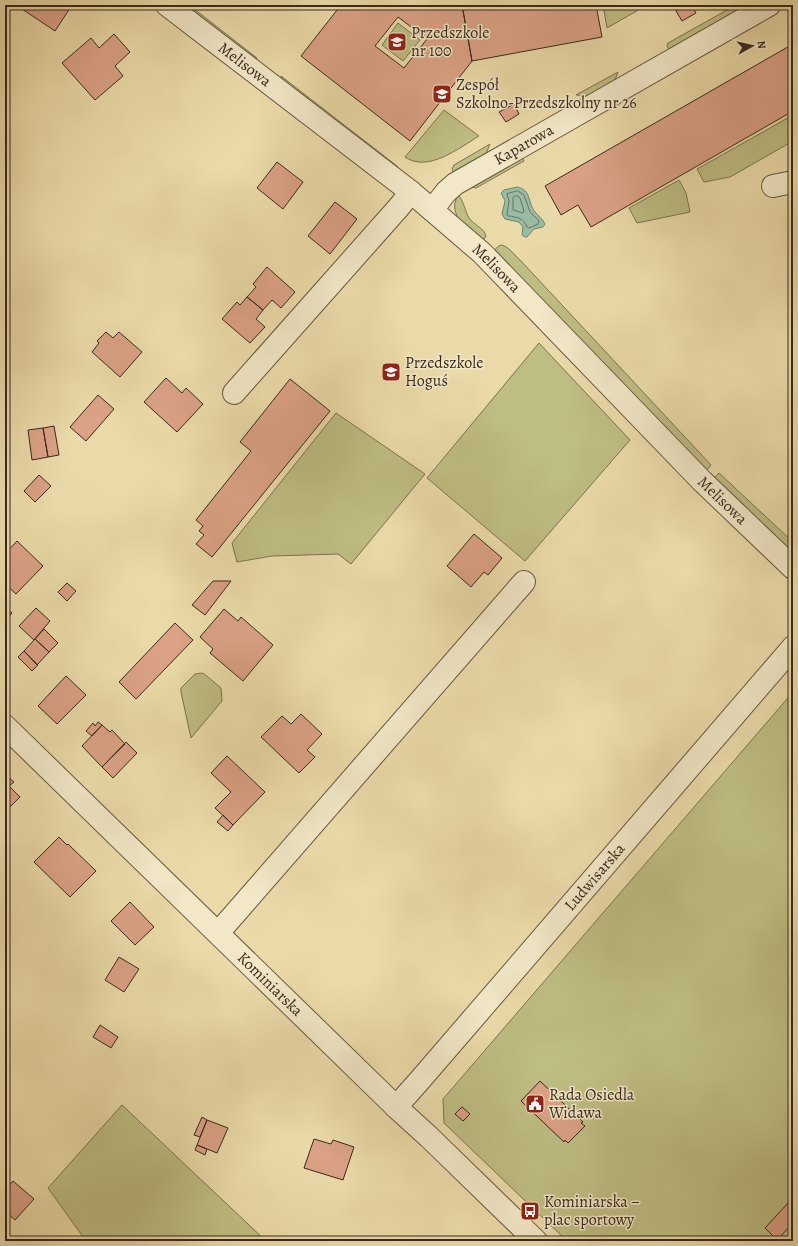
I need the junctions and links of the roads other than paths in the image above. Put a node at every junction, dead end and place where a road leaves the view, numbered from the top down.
1 (167, 5) edge
2 (769, 5) edge
3 (411, 192) junction
4 (432, 210) junction
5 (234, 393) dead end
6 (793, 568) edge
7 (524, 582) dead end
8 (793, 647) edge
9 (5, 726) edge
10 (218, 933) junction
11 (396, 1106) junction
12 (536, 1241) edge

1 - 3 street, Melisowa
2 - 4 street, Kaparowa
3 - 4 street, Melisowa
3 - 5 street
4 - 6 street, Melisowa
7 - 10 street
8 - 11 street, Ludwisarska
9 - 10 street, Kominiarska
10 - 11 street, Kominiarska
11 - 12 street, Kominiarska

